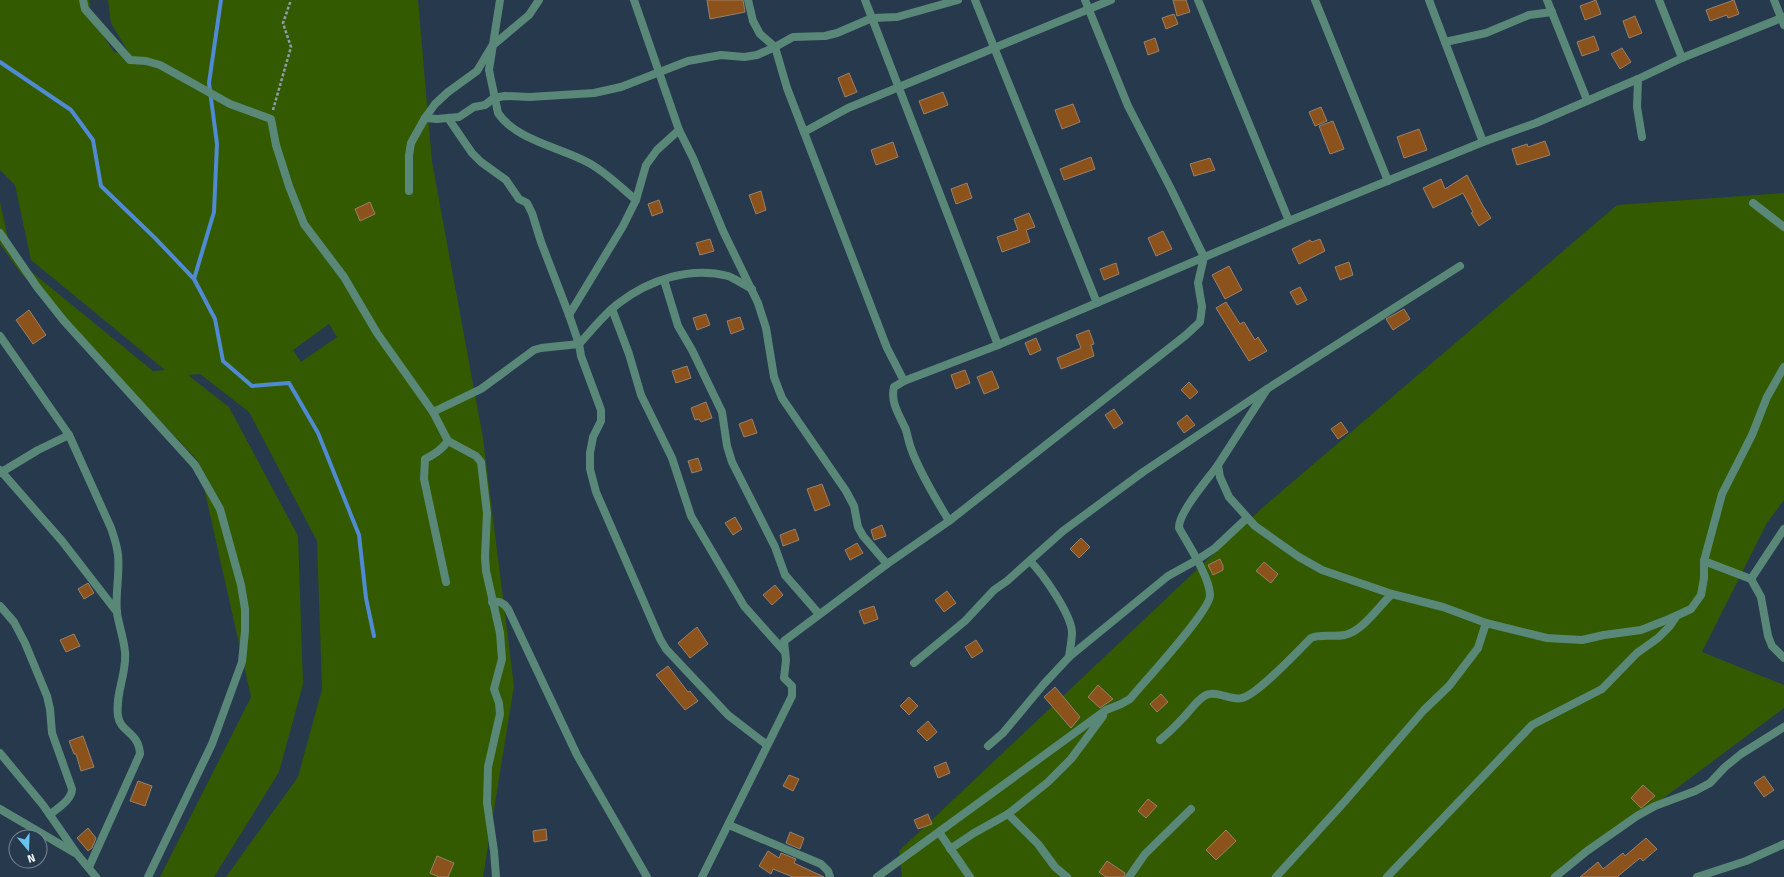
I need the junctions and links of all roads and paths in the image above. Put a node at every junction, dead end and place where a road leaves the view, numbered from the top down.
1 (83, 0) edge
2 (291, 0) edge
3 (500, 0) edge
4 (539, 0) edge
5 (634, 0) edge
6 (748, 0) edge
7 (866, 0) edge
8 (958, 0) edge
9 (975, 0) edge
10 (1085, 0) edge
11 (1111, 0) edge
12 (1198, 0) edge
13 (1315, 0) edge
14 (1429, 0) edge
15 (1547, 0) edge
16 (1659, 0) edge
17 (1774, 0) edge
18 (1089, 10) junction
19 (1552, 12) junction
20 (872, 18) junction
21 (1783, 20) edge
22 (1445, 42) junction
23 (492, 46) junction
24 (774, 47) junction
25 (994, 47) junction
26 (1682, 58) junction
27 (660, 73) junction
28 (1638, 79) junction
29 (899, 88) junction
30 (494, 98) junction
31 (1587, 100) junction
32 (425, 118) junction
33 (448, 118) junction
34 (271, 119) junction
35 (679, 130) junction
36 (804, 132) junction
37 (1642, 137) dead end
38 (1483, 142) junction
39 (1388, 181) junction
40 (410, 191) dead end
41 (636, 200) junction
42 (1753, 203) dead end
43 (1289, 221) junction
44 (1784, 227) edge
45 (0, 233) edge
46 (1204, 257) junction
47 (1460, 266) dead end
48 (664, 280) junction
49 (752, 289) junction
50 (1097, 303) junction
51 (612, 309) junction
52 (569, 315) junction
53 (0, 336) edge
54 (579, 344) junction
55 (998, 345) junction
56 (1784, 368) edge
57 (904, 381) junction
58 (1267, 389) junction
59 (433, 412) junction
60 (69, 435) junction
61 (448, 441) junction
62 (1218, 465) junction
63 (1, 472) edge
64 (1247, 518) junction
65 (949, 522) junction
66 (1784, 529) edge
67 (1030, 560) junction
68 (1197, 560) junction
69 (1704, 561) junction
70 (887, 564) junction
71 (1751, 579) junction
72 (446, 582) dead end
73 (1392, 594) junction
74 (492, 602) junction
75 (0, 606) edge
76 (117, 612) junction
77 (819, 614) junction
78 (1676, 617) junction
79 (1486, 623) junction
80 (785, 652) junction
81 (1069, 657) junction
82 (1784, 658) edge
83 (914, 663) dead end
84 (1106, 710) junction
85 (1784, 727) edge
86 (1160, 740) dead end
87 (767, 745) junction
88 (988, 746) dead end
89 (0, 753) edge
90 (0, 809) edge
91 (1191, 809) dead end
92 (1008, 814) junction
93 (50, 815) junction
94 (729, 825) junction
95 (939, 832) junction
96 (1784, 844) edge
97 (950, 849) junction
98 (77, 854) junction
99 (88, 867) junction
100 (96, 877) edge
101 (148, 877) edge
102 (496, 877) edge
103 (647, 877) edge
104 (702, 877) edge
105 (830, 877) edge
106 (877, 877) edge
107 (970, 877) edge
108 (1067, 877) edge
109 (1129, 877) edge
110 (1276, 877) edge
111 (1386, 877) edge
112 (1556, 877) edge
113 (1697, 877) edge

1 - 34 street
2 - 34 path
3 - 23 street
4 - 23 street
5 - 27 street
6 - 24 street
7 - 20 street
8 - 20 street
9 - 25 street
10 - 18 street
11 - 18 street
12 - 43 street
13 - 39 street
14 - 22 street
15 - 19 street
16 - 26 street
17 - 21 street
18 - 25 street
18 - 46 street
19 - 22 street
19 - 31 street
20 - 24 street
20 - 29 street
21 - 26 street
22 - 38 street
23 - 30 street
23 - 32 street
24 - 27 street
24 - 36 street
25 - 29 street
25 - 50 street
26 - 28 street
27 - 30 street
27 - 35 street
28 - 31 street
28 - 37 street
29 - 36 street
29 - 55 street
30 - 33 street
30 - 41 street
31 - 38 street
32 - 33 street
32 - 40 street
33 - 52 street
34 - 59 street
35 - 41 street
35 - 49 street
36 - 57 street
38 - 39 street
39 - 43 street
41 - 52 street
42 - 44 street
43 - 46 street
45 - 101 street
46 - 50 street
46 - 65 street
47 - 58 street
48 - 49 street
48 - 51 street
48 - 77 street
49 - 70 street
50 - 55 street
51 - 54 street
51 - 80 street
52 - 54 street
53 - 60 street
54 - 59 street
54 - 87 street
55 - 57 street
56 - 69 street
57 - 65 street
58 - 62 street
58 - 67 street
59 - 61 street
60 - 63 street
60 - 76 street
61 - 72 street
61 - 74 street
62 - 64 street
62 - 68 street
63 - 76 street
64 - 68 street
64 - 73 street
65 - 70 street
66 - 71 street
67 - 81 street
67 - 83 street
68 - 81 street
68 - 84 street
69 - 71 street
69 - 78 street
70 - 77 street
71 - 82 street
73 - 79 street
73 - 86 street
74 - 102 street
74 - 103 street
75 - 93 street
76 - 99 street
77 - 80 street
78 - 79 street
78 - 111 street
79 - 110 street
80 - 87 street
81 - 88 street
84 - 92 street
84 - 95 street
85 - 112 street
87 - 94 street
89 - 93 street
90 - 98 street
91 - 109 street
92 - 97 street
92 - 108 street
93 - 98 street
94 - 104 street
94 - 105 street
95 - 97 street
95 - 106 street
96 - 113 street
97 - 107 street
98 - 99 street
99 - 100 street

